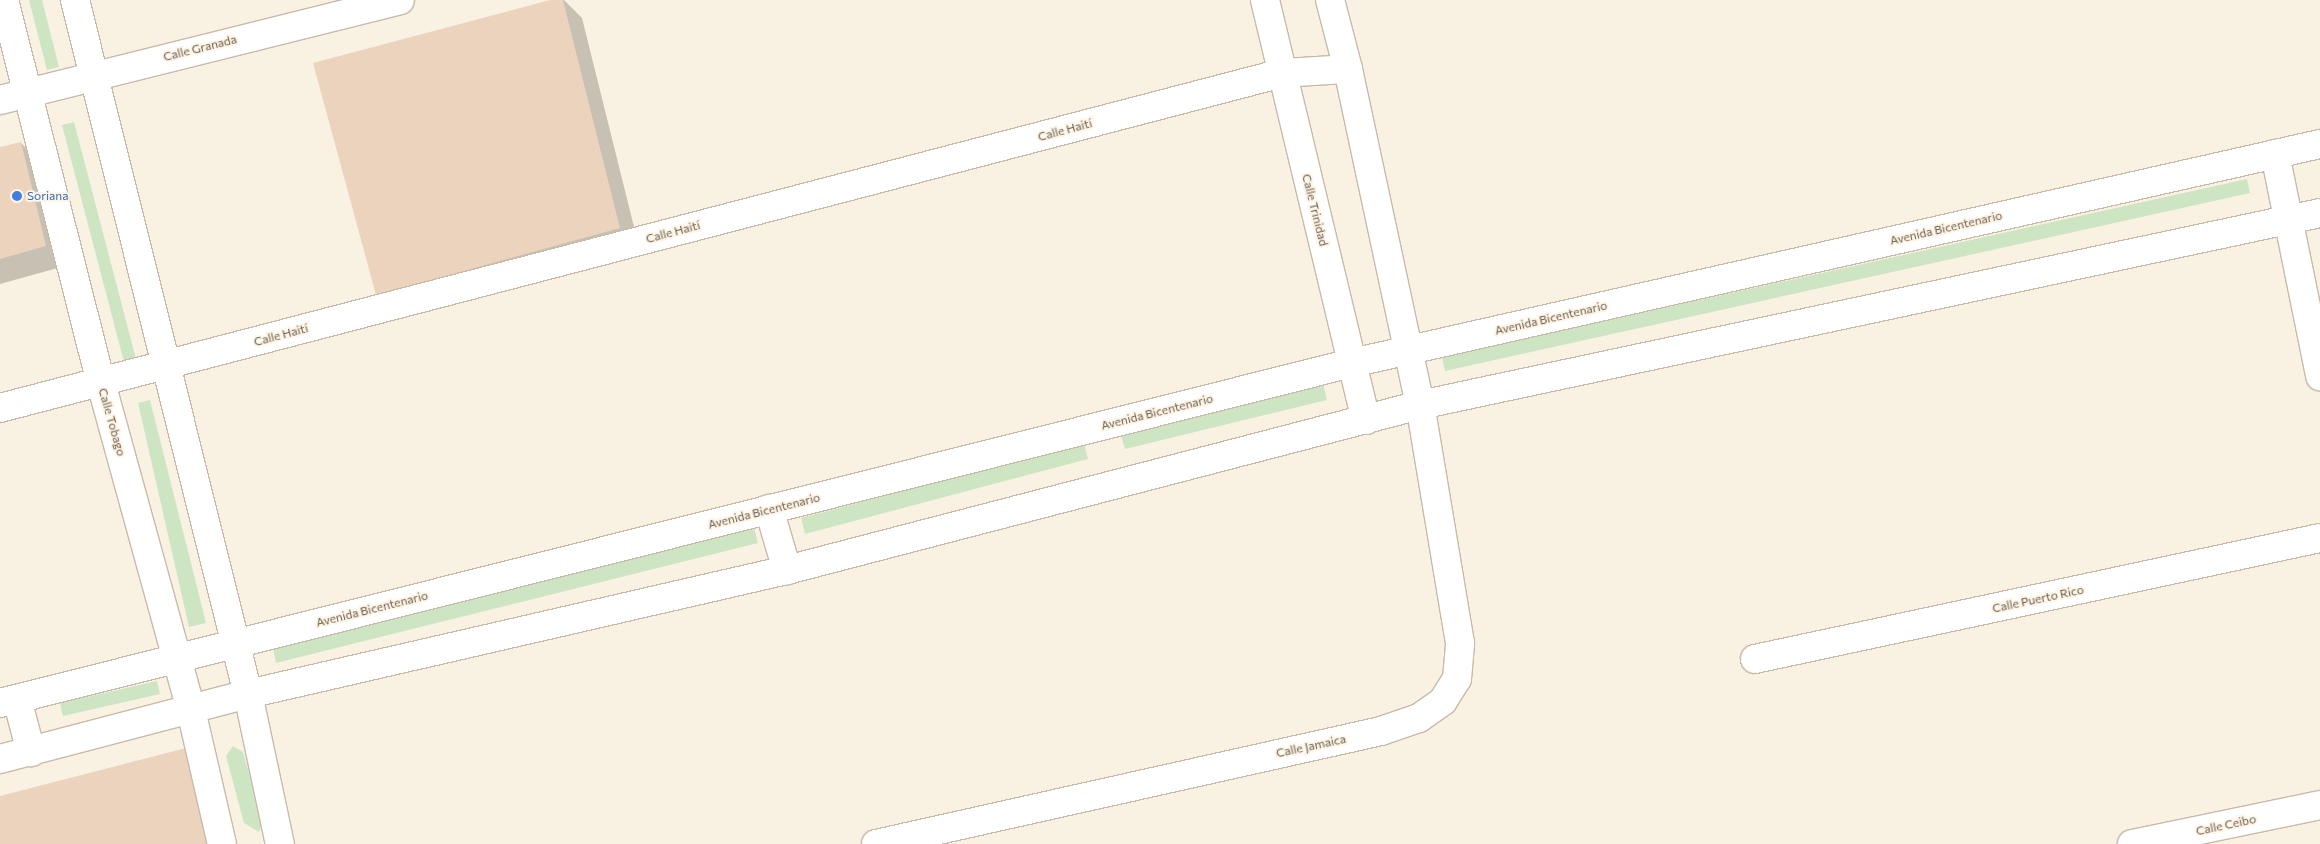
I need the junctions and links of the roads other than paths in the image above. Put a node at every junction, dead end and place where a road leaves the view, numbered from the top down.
1 (4, 0) edge
2 (75, 0) edge
3 (400, 0) edge
4 (1265, 0) edge
5 (1330, 0) edge
6 (1348, 69) junction
7 (1282, 73) junction
8 (92, 74) junction
9 (13, 96) edge
10 (2320, 144) edge
11 (2275, 154) junction
12 (2320, 213) edge
13 (2290, 219) junction
14 (1406, 351) junction
15 (1352, 363) junction
16 (166, 365) junction
17 (2320, 376) edge
18 (100, 383) junction
19 (1420, 405) junction
20 (0, 408) edge
21 (1366, 420) junction
22 (769, 509) junction
23 (2320, 538) edge
24 (787, 570) junction
25 (235, 644) junction
26 (177, 658) junction
27 (1755, 659) dead end
28 (248, 694) junction
29 (8, 701) edge
30 (191, 710) junction
31 (31, 752) junction
32 (0, 759) edge
33 (2320, 805) edge
34 (222, 844) edge
35 (280, 844) edge
36 (876, 844) edge
37 (2132, 844) edge

1 - 9 street, Calle Tobago
2 - 8 street
3 - 8 street, Calle Granada
4 - 7 street, Calle Trinidad
5 - 6 street
6 - 7 street, Calle Haití
6 - 14 street
7 - 15 street, Calle Trinidad
7 - 16 street, Calle Haití
8 - 9 street, Calle Granada
8 - 16 street
9 - 18 street, Calle Tobago
10 - 11 street, Avenida Bicentenario
11 - 13 street
11 - 14 street, Avenida Bicentenario
12 - 13 street
13 - 17 street
13 - 19 street
14 - 15 street, Avenida Bicentenario
14 - 19 street, Calle Jamaica
15 - 21 street, Calle Trinidad
15 - 22 street, Avenida Bicentenario
16 - 18 street, Calle Haití
16 - 25 street
18 - 20 street, Calle Haití
18 - 26 street, Calle Tobago
19 - 21 street
19 - 36 street, Calle Jamaica
21 - 24 street
22 - 24 street
22 - 25 street, Avenida Bicentenario
23 - 27 street, Calle Puerto Rico
24 - 28 street
25 - 26 street, Avenida Bicentenario
25 - 28 street
26 - 29 street, Avenida Bicentenario
26 - 30 street, Calle Tobago
28 - 30 street
28 - 35 street
29 - 31 street
30 - 31 street
30 - 34 street, Calle Tobago
31 - 32 street
33 - 37 street, Calle Ceibo

